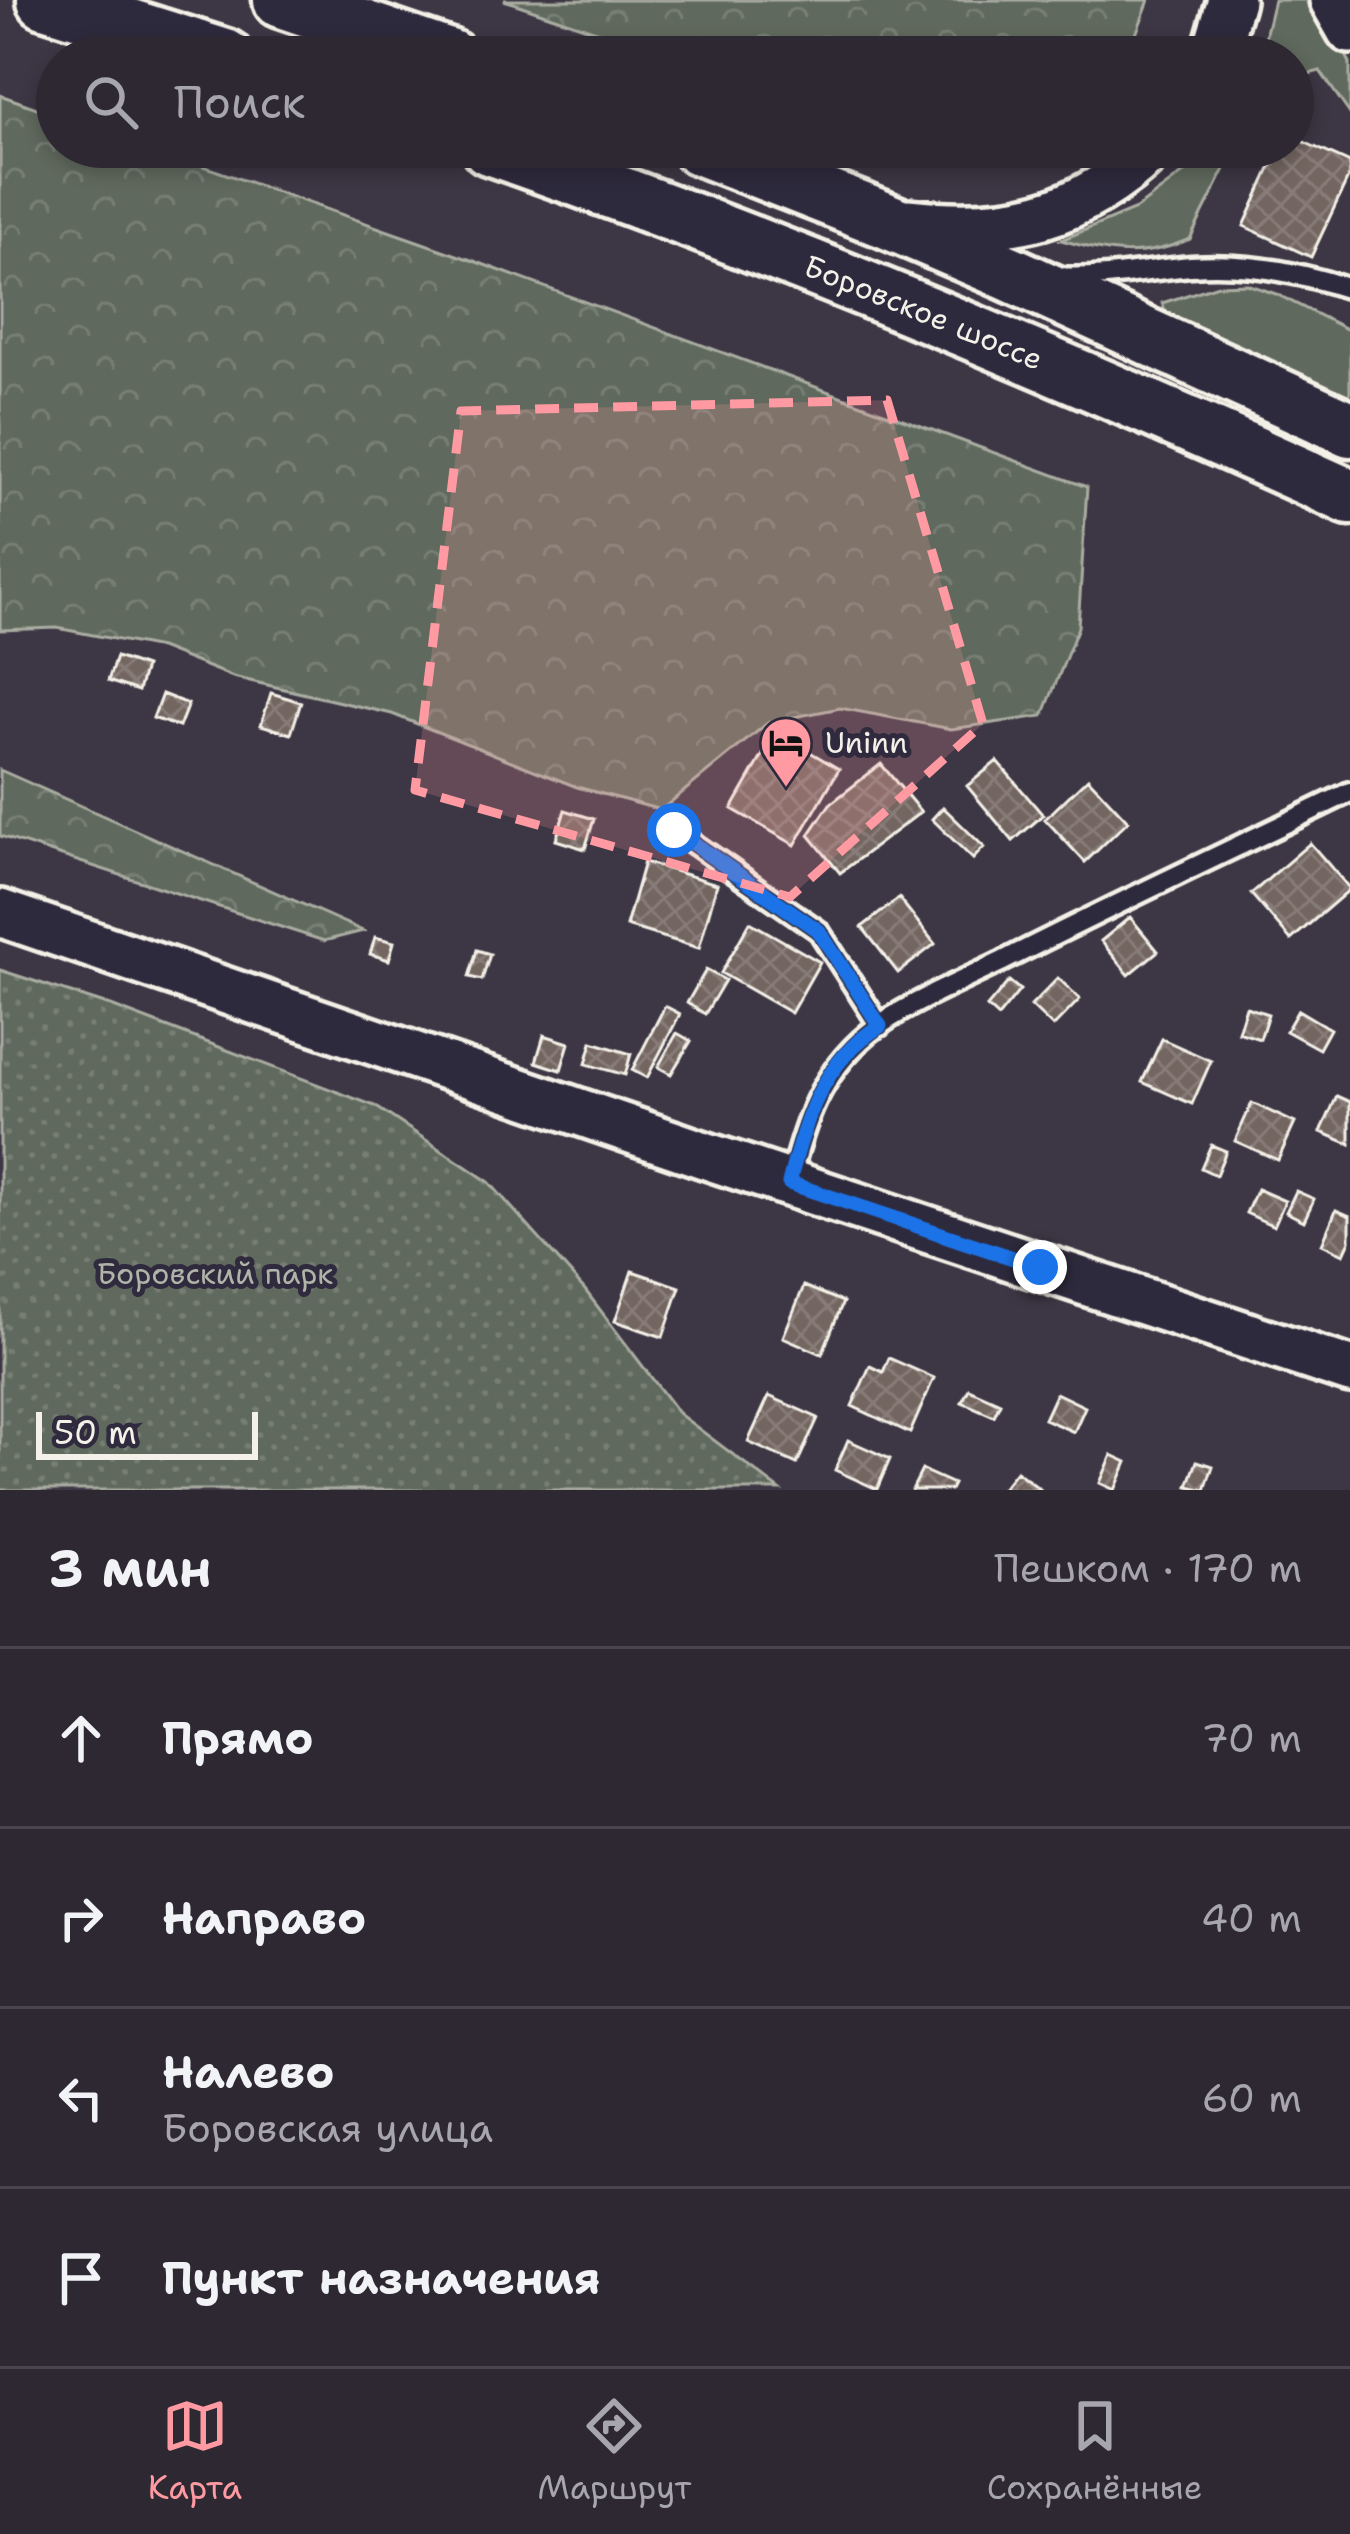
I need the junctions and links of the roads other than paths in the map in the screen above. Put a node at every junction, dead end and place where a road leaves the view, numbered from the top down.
1 (45, 0) edge
2 (281, 0) edge
3 (1231, 0) edge
4 (1333, 0) edge
5 (1350, 30) edge
6 (159, 36) edge
7 (387, 36) edge
8 (1220, 36) edge
9 (546, 168) edge
10 (753, 168) edge
11 (1128, 168) edge
12 (883, 219) junction
13 (1009, 273) junction
14 (1350, 289) edge
15 (1350, 429) edge
16 (1350, 497) edge
17 (1350, 792) edge
18 (674, 830) dead end
19 (0, 913) edge
20 (880, 1026) junction
21 (789, 1183) junction
22 (1350, 1370) edge

1 - 6 main road
2 - 7 main road
3 - 8 street
4 - 5 street
9 - 16 main road, Боровское шоссе
10 - 12 main road
11 - 12 street
12 - 13 main road
13 - 14 lane
13 - 15 main road
17 - 20 lane
18 - 20 lane
19 - 21 street
20 - 21 lane
21 - 22 street

